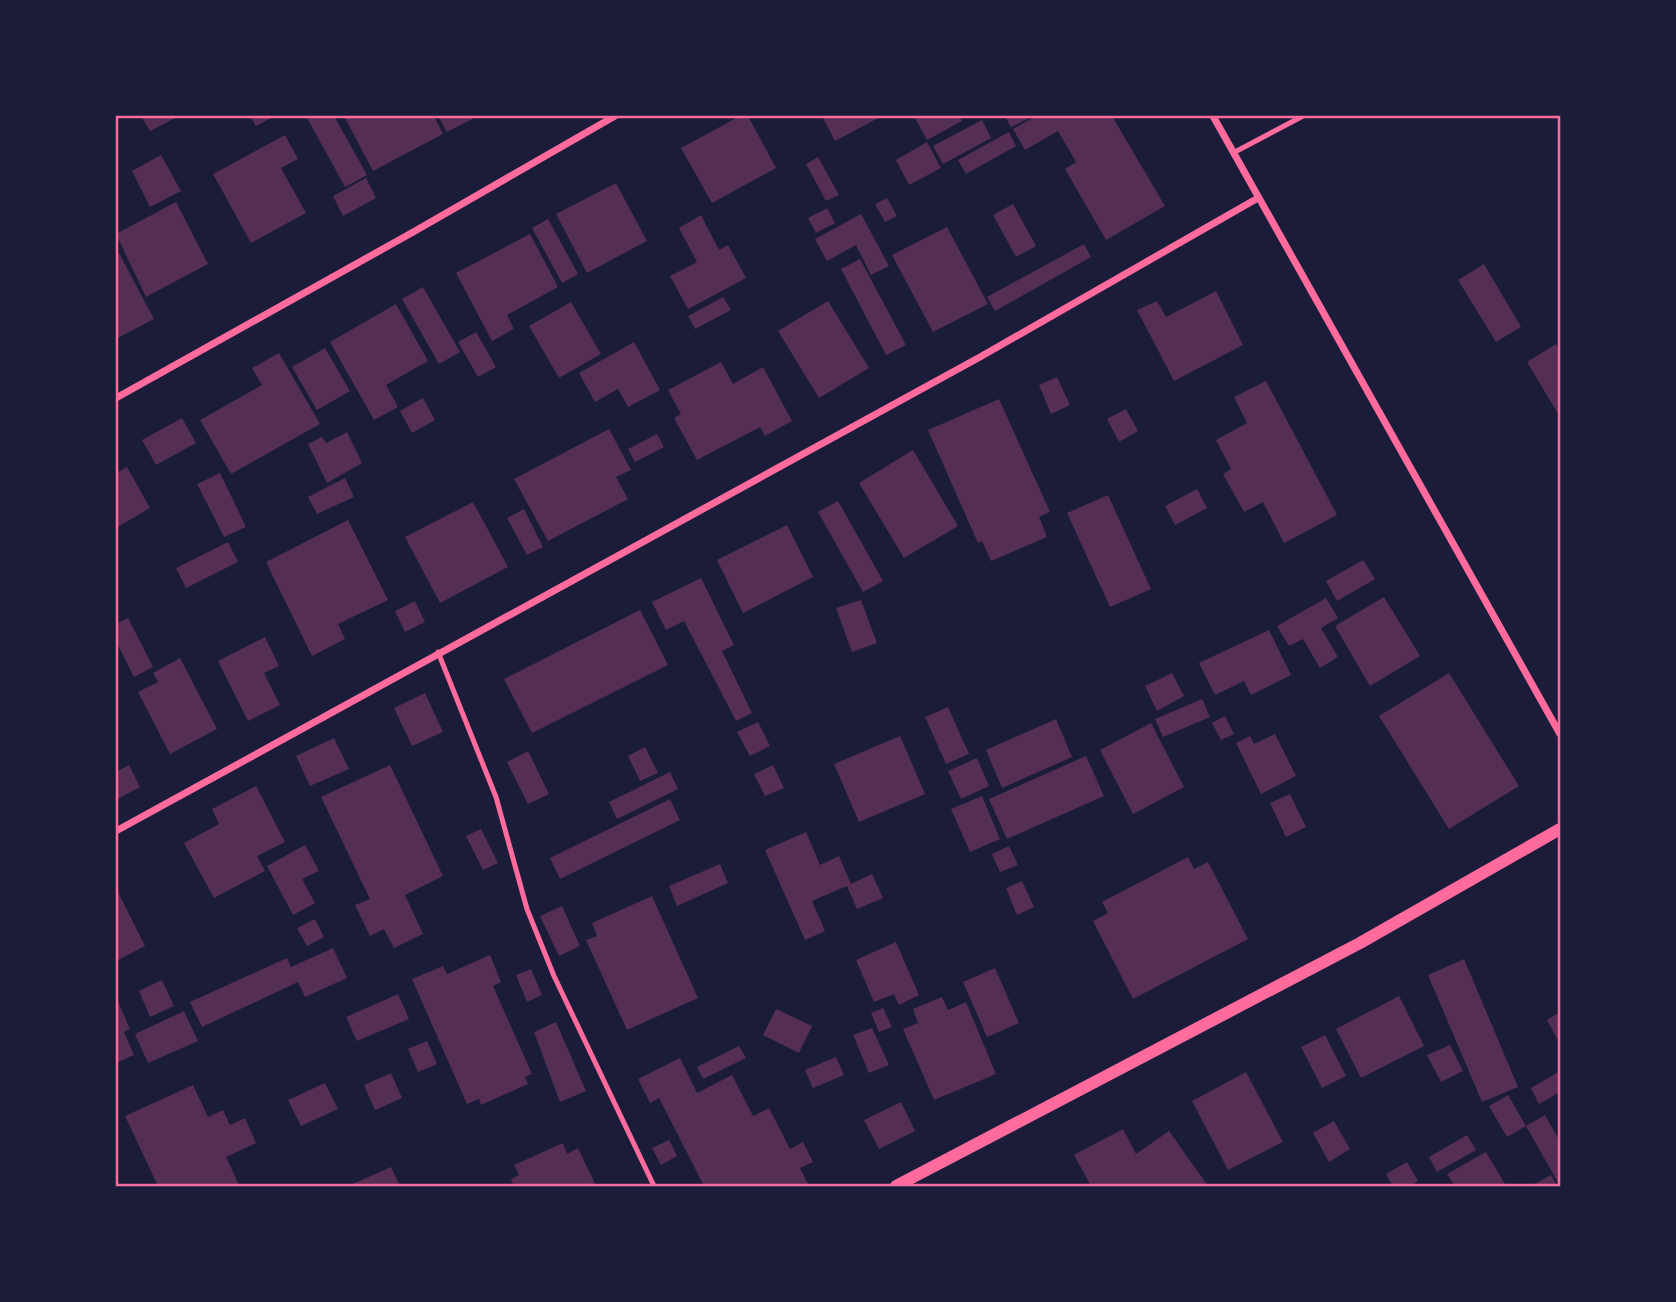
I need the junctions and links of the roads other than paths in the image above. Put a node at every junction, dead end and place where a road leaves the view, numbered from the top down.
1 (615, 116) edge
2 (1213, 116) edge
3 (1303, 116) edge
4 (1233, 153) junction
5 (1258, 198) junction
6 (116, 398) edge
7 (438, 652) junction
8 (1560, 734) edge
9 (1560, 829) edge
10 (116, 831) edge
11 (654, 1186) edge
12 (896, 1186) edge

1 - 6 street
2 - 4 street
3 - 4 lane
4 - 5 street
5 - 7 street
5 - 8 street
7 - 10 street
7 - 11 lane
9 - 12 street

